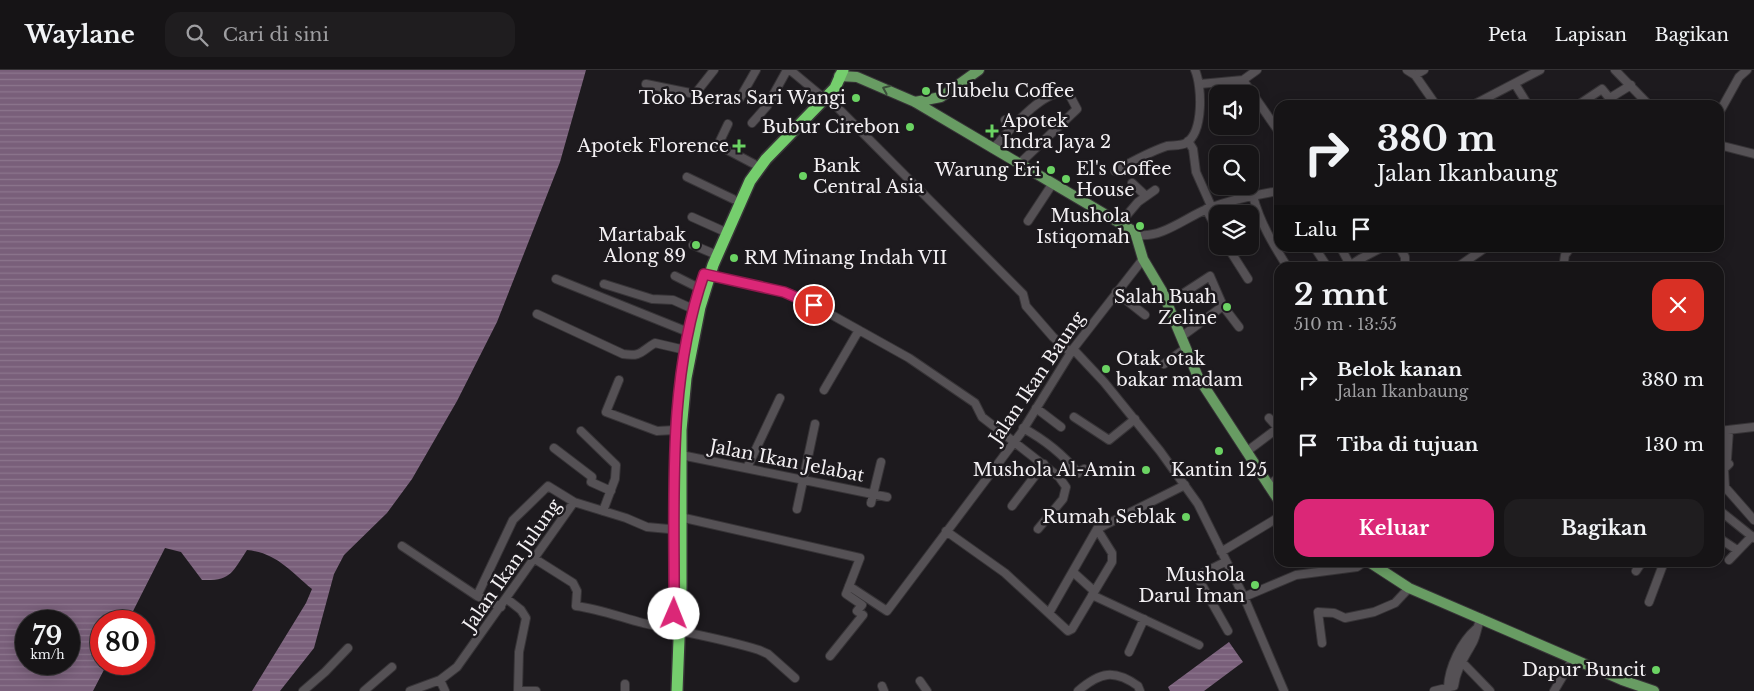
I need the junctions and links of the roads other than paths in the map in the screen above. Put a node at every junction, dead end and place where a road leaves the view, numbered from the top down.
1 (714, 70) edge
2 (756, 70) edge
3 (788, 70) edge
4 (979, 70) edge
5 (1195, 70) edge
6 (1257, 70) edge
7 (1407, 70) edge
8 (1424, 70) edge
9 (1540, 70) edge
10 (1615, 70) edge
11 (1747, 70) edge
12 (854, 74) edge
13 (840, 75) edge
14 (1415, 75) junction
15 (1242, 80) junction
16 (646, 84) dead end
17 (1200, 84) junction
18 (1515, 84) junction
19 (1631, 85) junction
20 (823, 95) junction
21 (941, 97) junction
22 (740, 98) dead end
23 (1610, 98) joint
24 (1432, 100) edge
25 (1484, 100) edge
26 (1525, 100) edge
27 (1585, 100) edge
28 (1644, 100) edge
29 (915, 102) junction
30 (1724, 104) edge
31 (938, 116) junction
32 (1005, 120) dead end
33 (752, 122) dead end
34 (728, 124) dead end
35 (1274, 124) edge
36 (1013, 126) junction
37 (1191, 137) junction
38 (1724, 146) edge
39 (993, 149) junction
40 (1754, 154) edge
41 (754, 164) junction
42 (1019, 164) junction
43 (1115, 171) dead end
44 (687, 177) dead end
45 (1053, 183) junction
46 (1132, 183) dead end
47 (1155, 190) dead end
48 (1274, 192) edge
49 (1146, 196) junction
50 (1253, 196) junction
51 (733, 199) junction
52 (1223, 205) edge
53 (1209, 209) joint
54 (692, 217) dead end
55 (1028, 222) dead end
56 (1121, 222) junction
57 (721, 230) junction
58 (1138, 235) junction
59 (693, 246) dead end
60 (1274, 247) edge
61 (1373, 252) edge
62 (1479, 252) edge
63 (712, 253) junction
64 (1233, 255) edge
65 (1143, 259) junction
66 (1360, 259) junction
67 (1355, 262) edge
68 (1362, 262) edge
69 (1465, 262) edge
70 (707, 275) junction
71 (675, 276) dead end
72 (556, 279) dead end
73 (1248, 279) dead end
74 (604, 284) dead end
75 (699, 288) junction
76 (1116, 292) junction
77 (1167, 304) junction
78 (1223, 306) junction
79 (692, 309) junction
80 (536, 314) dead end
81 (1145, 315) dead end
82 (1239, 327) dead end
83 (859, 330) junction
84 (688, 332) junction
85 (1181, 337) junction
86 (1186, 348) junction
87 (685, 350) junction
88 (1072, 351) junction
89 (1164, 364) dead end
90 (619, 380) dead end
91 (824, 390) dead end
92 (780, 398) dead end
93 (1036, 408) junction
94 (1074, 417) dead end
95 (1269, 418) dead end
96 (1135, 420) junction
97 (815, 424) dead end
98 (1274, 424) edge
99 (1061, 427) dead end
100 (1754, 427) edge
101 (1023, 428) junction
102 (675, 430) junction
103 (1724, 430) edge
104 (581, 431) dead end
105 (1274, 431) edge
106 (1012, 442) junction
107 (554, 448) dead end
108 (1246, 452) junction
109 (681, 455) junction
110 (881, 462) dead end
111 (1044, 464) junction
112 (747, 468) junction
113 (678, 469) junction
114 (1084, 469) dead end
115 (1724, 479) edge
116 (804, 480) junction
117 (1274, 481) edge
118 (1185, 485) junction
119 (1268, 486) junction
120 (611, 491) junction
121 (873, 494) junction
122 (1274, 494) edge
123 (888, 497) dead end
124 (574, 502) junction
125 (871, 503) dead end
126 (1012, 506) dead end
127 (797, 509) dead end
128 (603, 511) junction
129 (1724, 514) edge
130 (680, 517) junction
131 (1754, 520) edge
132 (1274, 521) edge
133 (1038, 529) dead end
134 (1098, 529) junction
135 (678, 530) junction
136 (946, 531) junction
137 (1753, 537) edge
138 (1724, 541) edge
139 (402, 546) dead end
140 (1737, 550) junction
141 (1221, 552) junction
142 (535, 559) junction
143 (1729, 560) dead end
144 (1226, 562) junction
145 (1357, 567) edge
146 (1376, 567) edge
147 (1639, 567) edge
148 (1662, 567) edge
149 (1636, 571) dead end
150 (1073, 572) junction
151 (849, 586) junction
152 (1409, 588) junction
153 (1093, 593) junction
154 (476, 596) junction
155 (1244, 597) junction
156 (507, 599) junction
157 (1649, 602) dead end
158 (501, 607) junction
159 (1050, 613) junction
160 (1481, 618) junction
161 (1144, 619) junction
162 (677, 629) junction
163 (1228, 631) dead end
164 (1322, 643) dead end
165 (1199, 645) dead end
166 (348, 648) dead end
167 (1129, 652) dead end
168 (830, 656) dead end
169 (1573, 658) junction
170 (1459, 660) junction
171 (392, 667) dead end
172 (795, 678) dead end
173 (440, 680) junction
174 (920, 681) dead end
175 (303, 691) edge
176 (364, 691) edge
177 (410, 691) edge
178 (445, 691) edge
179 (519, 691) edge
180 (536, 691) edge
181 (672, 691) edge
182 (678, 691) edge
183 (927, 691) edge
184 (1078, 691) edge
185 (1140, 691) edge
186 (1284, 691) edge
187 (1434, 691) edge
188 (1490, 691) edge
189 (1554, 691) edge
190 (1654, 691) edge

1 - 16 street
2 - 22 street
3 - 20 street
3 - 33 street
4 - 21 main road
5 - 17 street
6 - 15 street
7 - 14 street
8 - 14 street
9 - 18 street
10 - 19 street
11 - 30 street
12 - 13 main road
29 -> 12 main road
13 - 20 highway
14 - 24 street
15 - 17 street
15 - 35 street
17 - 37 street
18 - 25 street
18 - 26 street
19 - 23 street
19 - 28 street
20 - 41 highway
20 - 70 highway
20 - 88 street
21 - 29 main road
21 - 31 main road
23 - 27 street
29 - 31 main road
31 - 39 main road
32 - 36 street
34 - 41 street
36 - 39 street
36 - 42 street
37 - 43 street
37 - 53 street
38 - 40 street
39 - 42 main road
41 - 51 highway
42 - 45 main road
44 - 51 street
45 - 55 street
45 - 56 main road
46 - 49 street
47 - 49 street
48 - 50 street
49 - 56 street
50 - 52 street
50 - 60 street
51 - 57 highway
53 - 58 street
54 - 57 street
56 - 58 main road
57 - 63 highway
58 - 65 main road
59 - 63 street
61 - 66 street
62 - 69 street
63 - 70 highway
64 - 73 street
65 - 76 street, Jalan Ikan Baung
65 - 77 main road
66 - 67 street
66 - 68 street
70 - 75 highway
70 - 83 street
70 - 109 highway
71 - 75 street
72 - 84 street
74 - 79 street
75 - 79 highway
76 - 81 street
76 - 88 street, Jalan Ikan Baung
77 - 78 street
77 - 85 main road
78 - 82 street
78 - 85 street
79 - 84 highway
80 - 87 street
83 - 91 street
83 - 106 street
84 - 87 highway
85 - 86 main road
86 - 89 street
86 - 108 main road
87 - 102 highway
88 - 93 street, Jalan Ikan Baung
88 - 96 street
90 - 102 street
92 - 112 street
93 - 99 street
93 - 101 street, Jalan Ikan Baung
94 - 96 street
95 - 98 street
96 - 118 street
97 - 116 street
100 - 103 street
101 - 106 street, Jalan Ikan Baung
101 - 114 street
102 - 113 highway
104 - 120 street
105 - 108 street
106 - 111 street
106 - 136 street, Jalan Ikan Baung
107 - 120 street
108 - 119 main road
109 - 112 street, Jalan Ikan Jelabat
109 - 113 highway
110 - 121 street
111 - 126 street
111 - 133 street
112 - 116 street, Jalan Ikan Jelabat
113 - 130 highway
113 - 135 highway
115 - 131 street
116 - 121 street, Jalan Ikan Jelabat
116 - 127 street
117 - 119 street
118 - 134 street
118 - 141 street
119 - 122 main road
120 - 128 street
121 - 123 street, Jalan Ikan Jelabat
121 - 125 street
124 - 128 street, Jalan Ikan Julung
124 - 142 street, Jalan Ikan Julung
124 - 154 street
128 - 135 street, Jalan Ikan Julung
129 - 137 street
130 - 135 highway
130 - 151 street
132 - 141 street
134 - 150 street
134 - 153 street
135 - 162 highway
136 - 151 street, Jalan Ikan Baung
136 - 159 street
137 - 140 street
138 - 140 street
139 - 154 street
140 - 143 street
141 - 144 street
142 - 156 street, Jalan Ikan Julung
142 - 162 street
144 - 155 street
144 - 163 street
145 - 155 street
146 - 152 main road
147 - 149 street
148 - 157 street
150 - 153 street
150 - 159 street
151 - 168 street
152 - 160 main road
152 - 164 street
153 - 159 street
153 - 161 street
154 - 158 street
155 - 186 street
156 - 158 street, Jalan Ikan Julung
156 - 179 street
158 - 173 street, Jalan Ikan Julung
160 - 169 main road
160 - 170 street
161 - 165 street
161 - 167 street
162 - 172 street
162 - 181 highway
162 - 182 highway
166 - 175 street
169 - 189 street
169 - 190 main road
170 - 187 street
170 - 188 street
171 - 176 street
173 - 177 street, Jalan Ikan Julung
173 - 178 street
174 - 183 street
179 - 180 street
184 - 185 street

